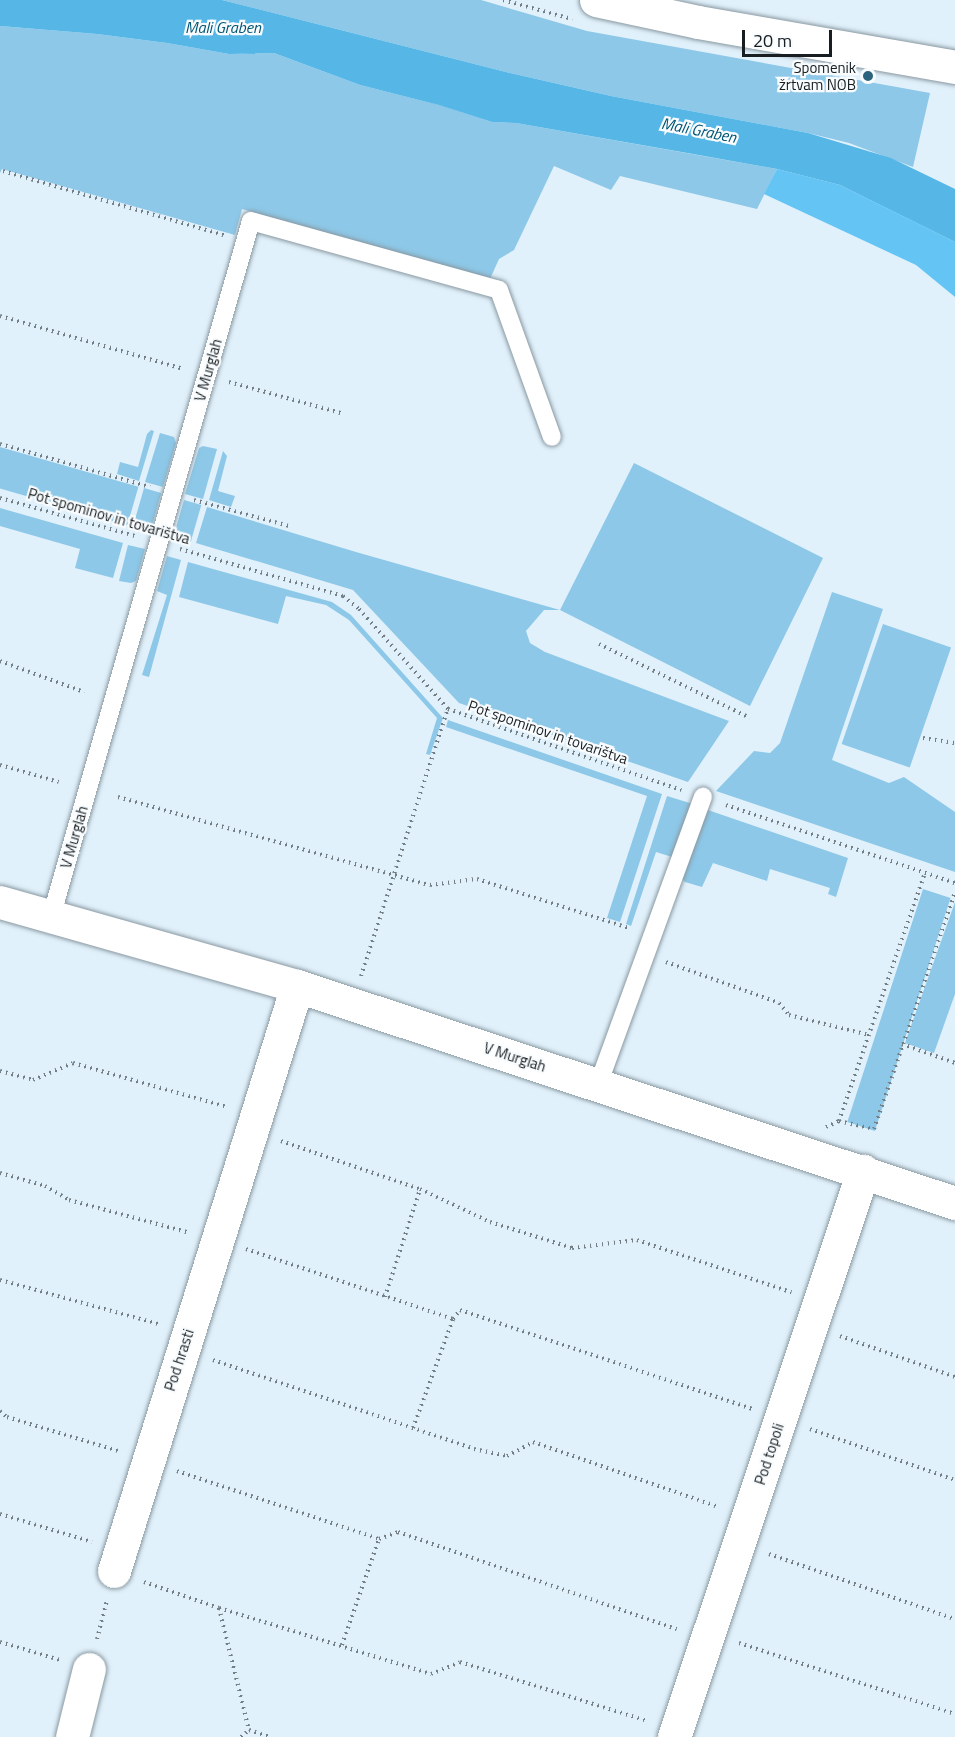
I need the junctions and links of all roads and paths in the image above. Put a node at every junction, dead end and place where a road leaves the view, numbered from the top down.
1 (596, 0) edge
2 (955, 67) edge
3 (3, 171) dead end
4 (245, 240) junction
5 (0, 316) edge
6 (206, 376) junction
7 (341, 413) dead end
8 (552, 437) dead end
9 (0, 444) edge
10 (172, 493) junction
11 (0, 498) edge
12 (289, 526) dead end
13 (159, 543) junction
14 (599, 644) dead end
15 (0, 661) edge
16 (84, 692) dead end
17 (448, 709) junction
18 (750, 718) dead end
19 (923, 738) dead end
20 (955, 743) edge
21 (0, 765) edge
22 (59, 782) dead end
23 (118, 797) dead end
24 (703, 797) junction
25 (925, 872) junction
26 (394, 874) junction
27 (955, 883) edge
28 (955, 893) edge
29 (0, 902) edge
30 (51, 917) junction
31 (653, 936) junction
32 (646, 955) junction
33 (358, 985) dead end
34 (297, 986) junction
35 (868, 1035) junction
36 (902, 1044) junction
37 (955, 1063) edge
38 (0, 1071) edge
39 (598, 1085) junction
40 (839, 1120) junction
41 (254, 1123) junction
42 (822, 1128) dead end
43 (863, 1172) junction
44 (0, 1173) edge
45 (420, 1189) junction
46 (955, 1203) edge
47 (217, 1240) junction
48 (0, 1280) edge
49 (385, 1297) junction
50 (816, 1314) junction
51 (453, 1320) junction
52 (185, 1341) junction
53 (955, 1377) edge
54 (0, 1411) edge
55 (780, 1419) junction
56 (413, 1428) junction
57 (147, 1461) junction
58 (955, 1480) edge
59 (0, 1514) edge
60 (743, 1530) junction
61 (379, 1539) junction
62 (116, 1560) junction
63 (219, 1608) junction
64 (955, 1619) edge
65 (708, 1636) junction
66 (0, 1642) edge
67 (342, 1645) junction
68 (89, 1669) junction
69 (955, 1714) edge
70 (249, 1730) junction
71 (676, 1734) edge
72 (72, 1737) edge
73 (241, 1737) edge
74 (270, 1737) edge

1 - 2 street
3 - 4 path
4 - 6 lane, V Murglah
4 - 8 lane, V Murglah
5 - 6 path
6 - 7 path
6 - 10 lane, V Murglah
9 - 10 path
10 - 12 path
10 - 13 lane, V Murglah
11 - 13 path, Pot spominov in tovarištva
13 - 17 path, Pot spominov in tovarištva
13 - 30 lane, V Murglah
14 - 18 path
15 - 16 path
17 - 24 path, Pot spominov in tovarištva
17 - 26 path
19 - 20 path
21 - 22 path
23 - 26 path
24 - 25 path, Pot spominov in tovarištva
24 - 31 lane
25 - 27 path, Pot spominov in tovarištva
25 - 35 path
26 - 31 path
26 - 33 path
28 - 36 path
29 - 30 street, V Murglah
30 - 34 street, V Murglah
31 - 32 lane
32 - 35 path
32 - 39 lane
34 - 39 street, V Murglah
34 - 41 street, Pod hrasti
35 - 40 path
36 - 37 path
36 - 40 path
38 - 41 path
39 - 43 street, V Murglah
40 - 42 path
41 - 45 path
41 - 47 street, Pod hrasti
43 - 46 street, V Murglah
43 - 50 street, Pod topoli
44 - 47 path
45 - 49 path
45 - 50 path
47 - 49 path
47 - 52 street, Pod hrasti
48 - 52 path
49 - 51 path
50 - 53 path
50 - 55 street, Pod topoli
51 - 55 path
51 - 56 path
52 - 56 path
52 - 57 street, Pod hrasti
54 - 57 path
55 - 58 path
55 - 60 street, Pod topoli
56 - 60 path
57 - 61 path
57 - 62 street, Pod hrasti
59 - 62 path
60 - 64 path
60 - 65 street, Pod topoli
61 - 65 path
61 - 67 path
62 - 63 path
62 - 68 path
63 - 67 path
63 - 70 path
65 - 69 path
65 - 71 street, Pod topoli
66 - 68 path
67 - 71 path
68 - 72 street
70 - 73 path
70 - 74 path

